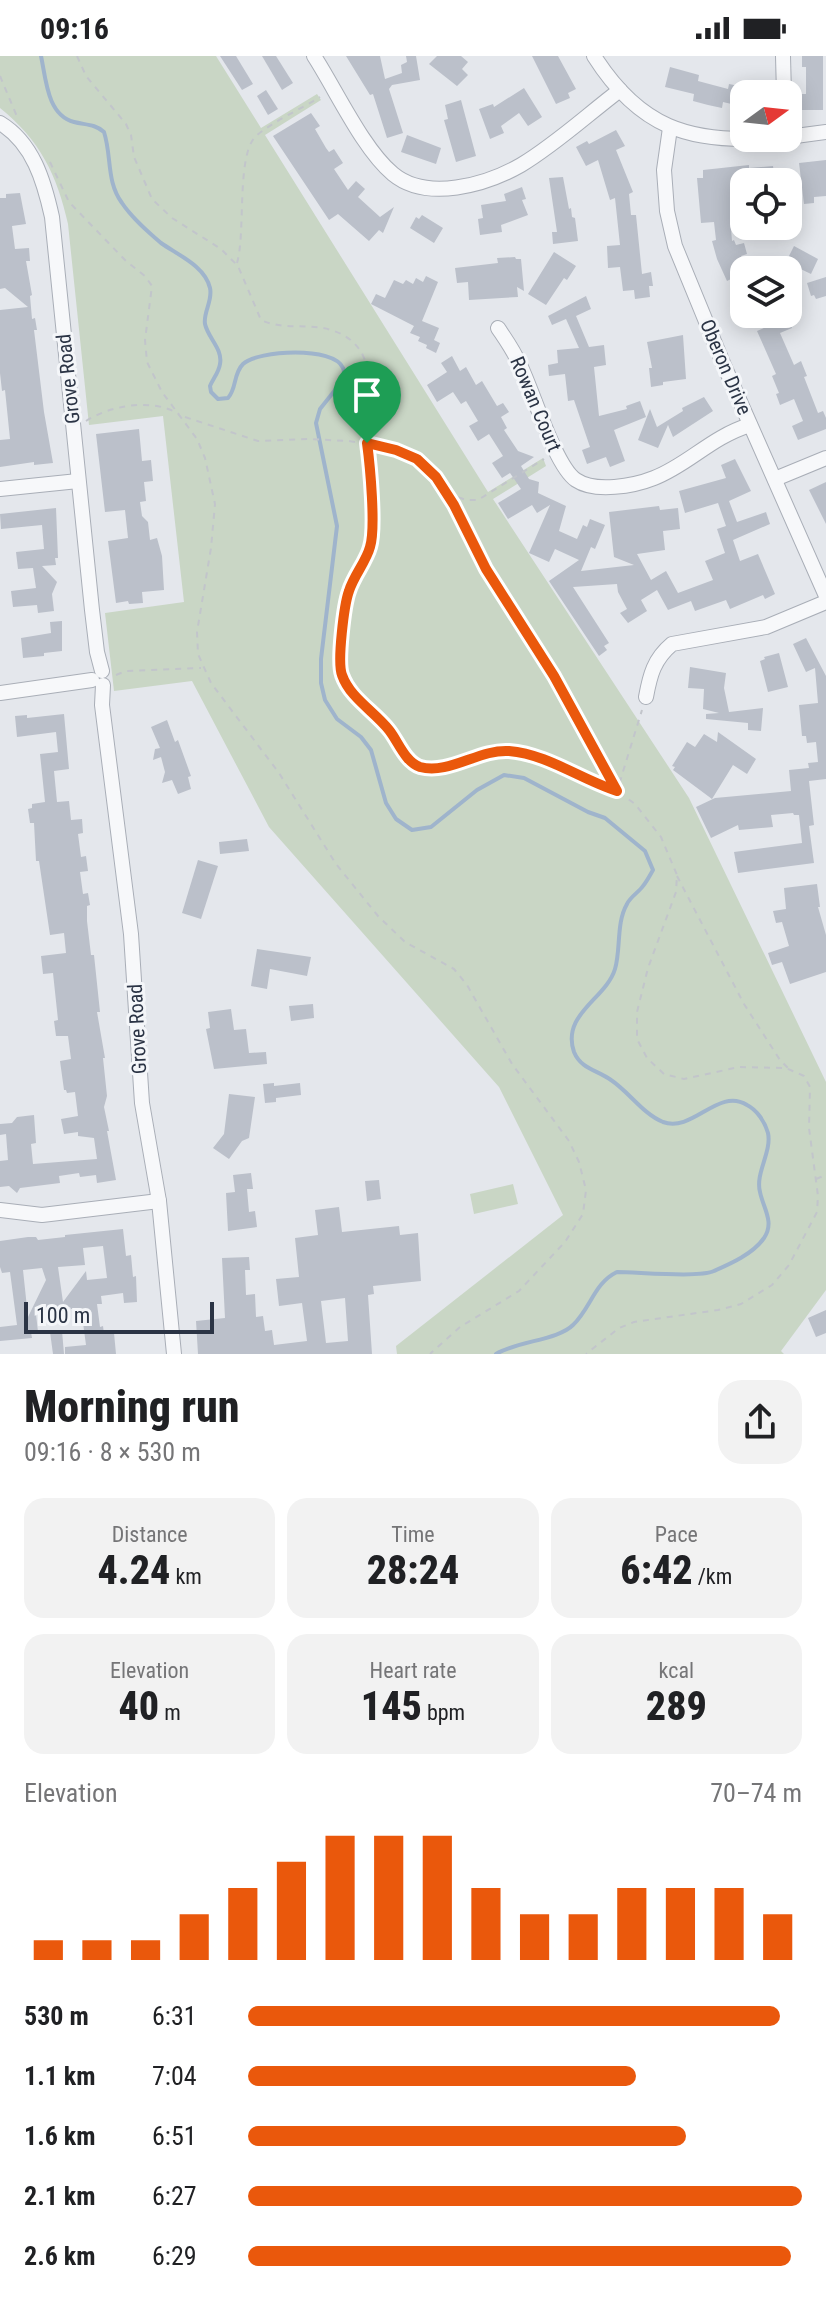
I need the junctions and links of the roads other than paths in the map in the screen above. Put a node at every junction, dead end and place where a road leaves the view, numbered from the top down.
1 (314, 56) edge
2 (594, 56) edge
3 (783, 56) edge
4 (784, 80) edge
5 (620, 90) junction
6 (0, 123) edge
7 (670, 128) junction
8 (826, 132) edge
9 (802, 135) edge
10 (730, 139) edge
11 (498, 328) dead end
12 (750, 425) junction
13 (826, 458) edge
14 (775, 479) junction
15 (78, 481) junction
16 (0, 489) edge
17 (826, 596) edge
18 (826, 602) edge
19 (99, 678) junction
20 (0, 693) edge
21 (646, 697) road end
22 (159, 1201) junction
23 (0, 1210) edge
24 (174, 1354) edge

1 - 5 street
2 - 5 street
3 - 4 street
5 - 7 street
6 - 15 street, Grove Road
7 - 10 street
7 - 12 street, Oberon Drive
8 - 9 street
11 - 12 street, Rowan Court
12 - 14 street, Oberon Drive
13 - 14 street
14 - 17 street, Oberon Drive
15 - 16 street
15 - 19 street, Grove Road
18 - 21 street
19 - 20 street
19 - 22 street, Grove Road
22 - 23 street
22 - 24 street, Grove Road

